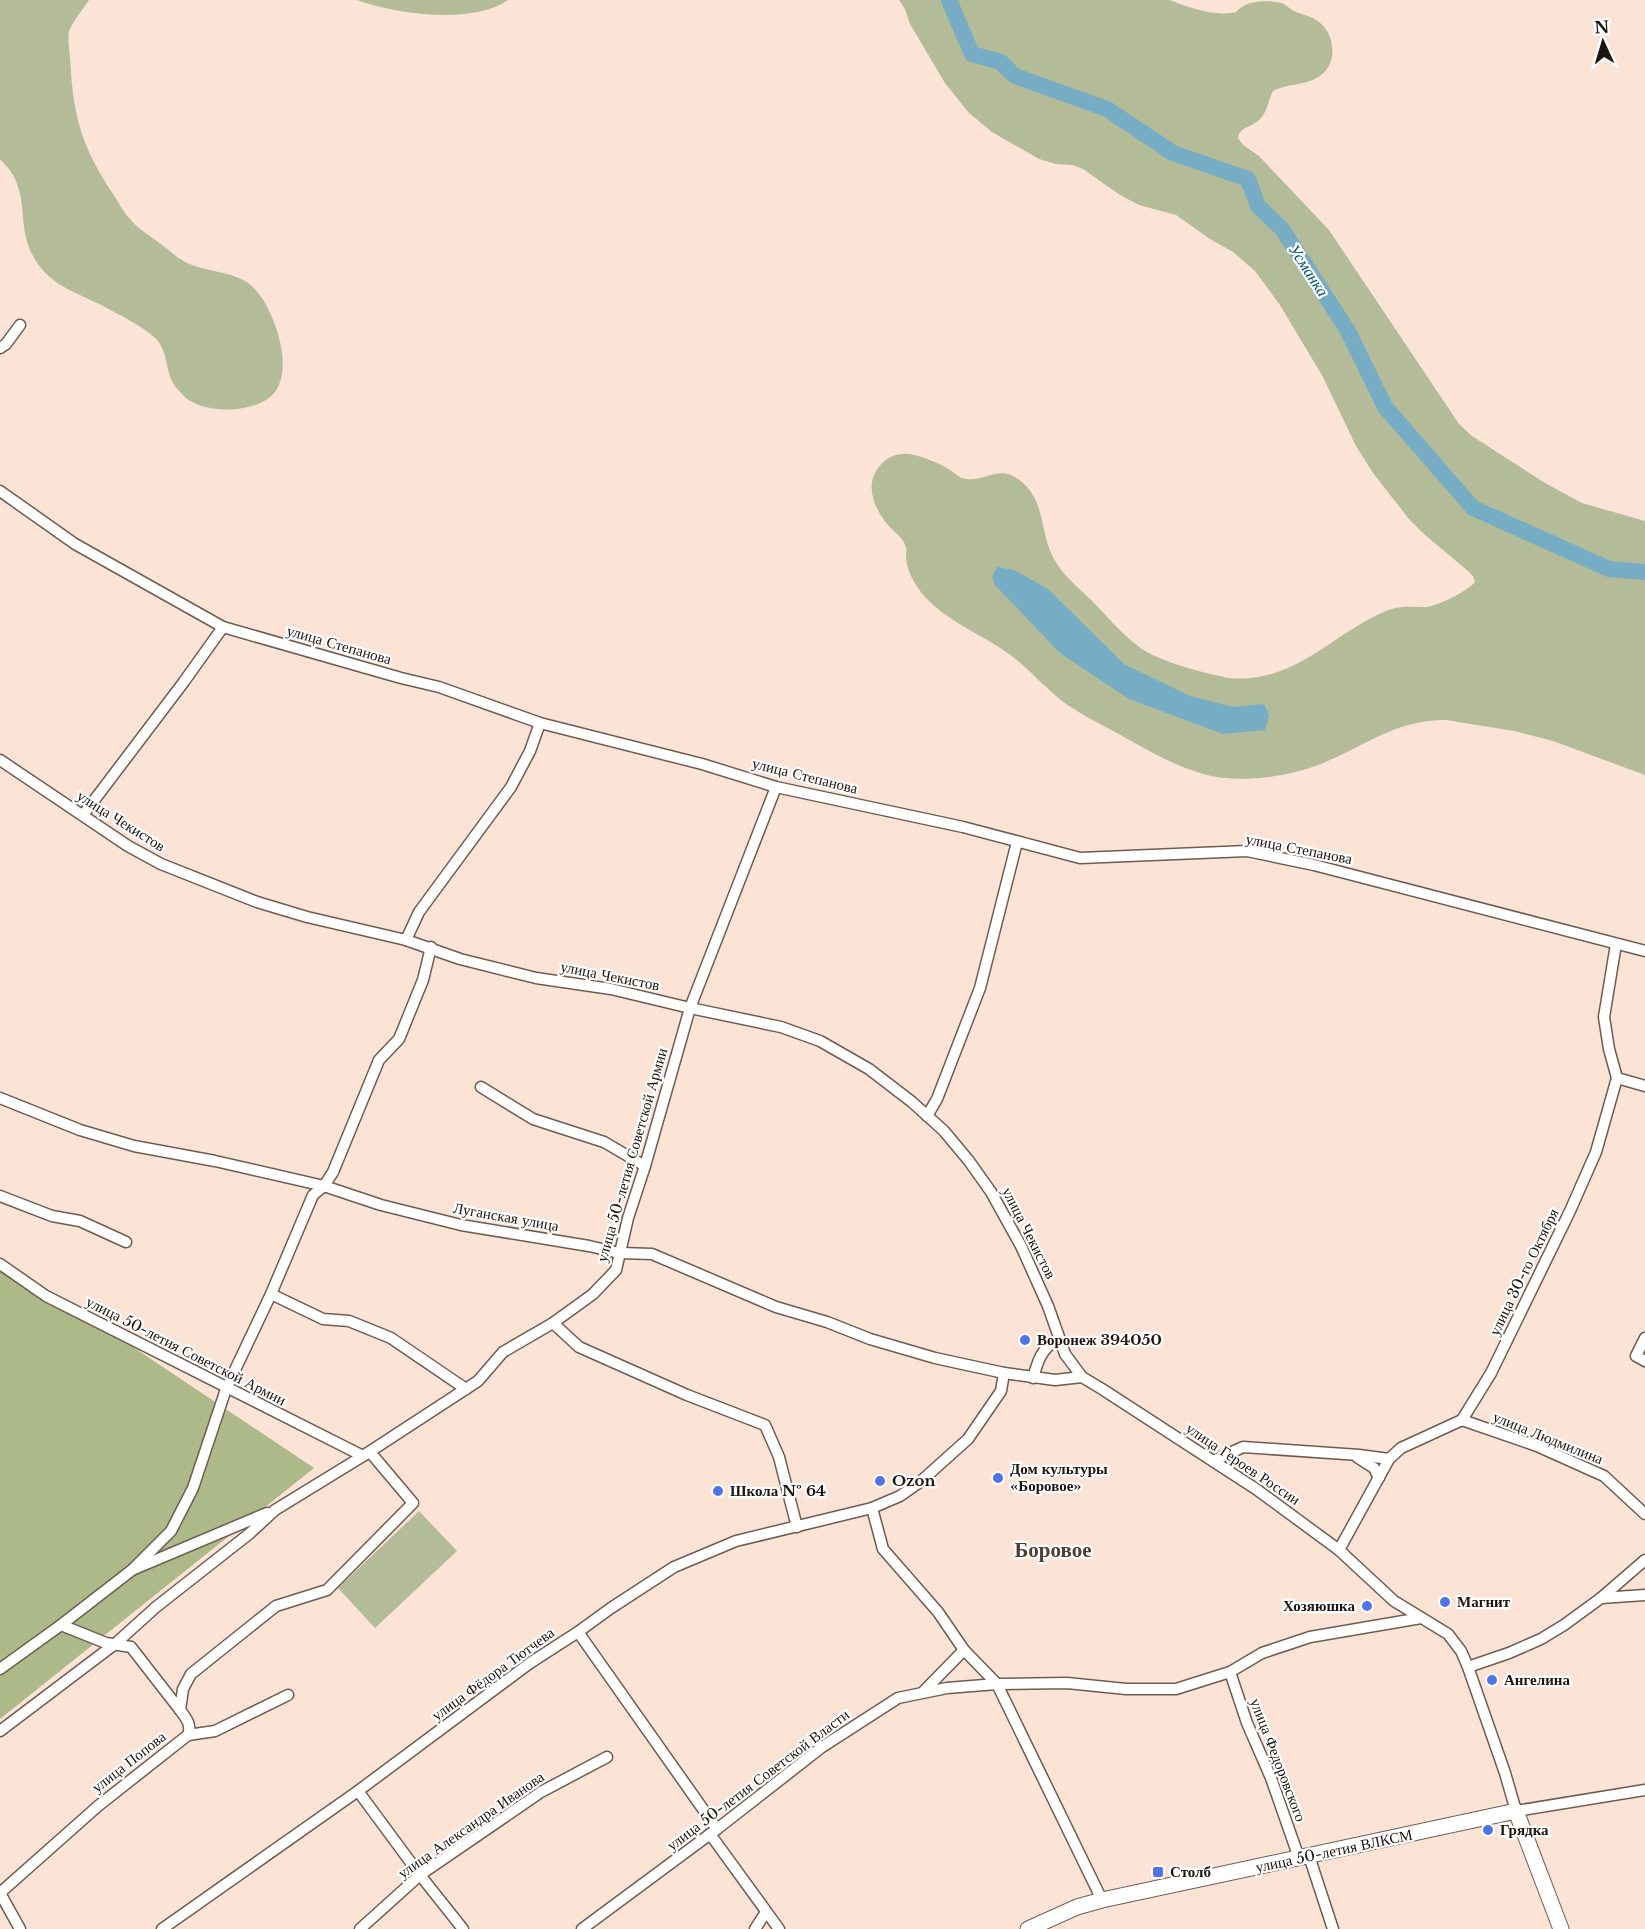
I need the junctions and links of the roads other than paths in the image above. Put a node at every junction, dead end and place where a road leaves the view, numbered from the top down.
1 (20, 325) dead end
2 (0, 348) edge
3 (0, 491) edge
4 (223, 627) junction
5 (540, 723) junction
6 (0, 760) edge
7 (776, 787) junction
8 (83, 815) junction
9 (1017, 842) junction
10 (406, 940) junction
11 (1616, 944) junction
12 (431, 947) junction
13 (1645, 951) edge
14 (690, 1008) junction
15 (1617, 1078) junction
16 (1645, 1086) edge
17 (481, 1087) dead end
18 (0, 1098) edge
19 (927, 1116) junction
20 (645, 1166) junction
21 (324, 1186) junction
22 (0, 1196) edge
23 (126, 1242) dead end
24 (619, 1253) junction
25 (0, 1264) edge
26 (271, 1294) junction
27 (553, 1323) junction
28 (1645, 1338) edge
29 (1059, 1339) junction
30 (1645, 1361) edge
31 (1004, 1372) junction
32 (1082, 1377) junction
33 (1033, 1378) junction
34 (226, 1389) junction
35 (466, 1389) junction
36 (1462, 1420) junction
37 (367, 1454) junction
38 (1352, 1455) junction
39 (1389, 1459) junction
40 (1213, 1461) junction
41 (1378, 1478) junction
42 (872, 1508) junction
43 (275, 1510) junction
44 (1645, 1514) edge
45 (796, 1527) junction
46 (1340, 1550) junction
47 (1645, 1560) edge
48 (132, 1570) junction
49 (1645, 1594) edge
50 (1601, 1598) junction
51 (1421, 1618) junction
52 (61, 1625) junction
53 (578, 1632) junction
54 (115, 1644) junction
55 (964, 1650) junction
56 (1468, 1667) junction
57 (0, 1669) edge
58 (1230, 1672) junction
59 (997, 1684) junction
60 (923, 1692) junction
61 (288, 1695) dead end
62 (180, 1710) junction
63 (0, 1731) edge
64 (188, 1735) junction
65 (607, 1757) dead end
66 (1645, 1790) edge
67 (358, 1791) junction
68 (1516, 1811) junction
69 (713, 1831) junction
70 (1304, 1857) junction
71 (420, 1875) junction
72 (0, 1893) edge
73 (1102, 1900) junction
74 (766, 1912) junction
75 (20, 1929) edge
76 (162, 1929) edge
77 (360, 1929) edge
78 (463, 1929) edge
79 (582, 1929) edge
80 (755, 1929) edge
81 (779, 1929) edge
82 (1028, 1929) edge
83 (1333, 1929) edge
84 (1561, 1929) edge

1 - 2 street
3 - 4 street, улица Степанова
4 - 5 street, улица Степанова
4 - 8 street
5 - 7 street, улица Степанова
5 - 10 street
6 - 8 street, улица Чекистов
7 - 9 street, улица Степанова
7 - 14 street, улица 50-летия Советской Армии
8 - 10 street, улица Чекистов
9 - 11 street, улица Степанова
9 - 19 street
10 - 12 street, улица Чекистов
11 - 13 street, улица Степанова
11 - 15 street
12 - 14 street, улица Чекистов
12 - 21 street
14 - 19 street, улица Чекистов
14 - 20 street, улица 50-летия Советской Армии
15 - 16 street
15 - 36 street, улица 30-го Октября
17 - 20 street
18 - 21 street, Луганская улица
19 - 29 street, улица Чекистов
20 - 24 street, улица 50-летия Советской Армии
21 - 24 street, Луганская улица
21 - 26 street
22 - 23 street
24 - 27 street, улица 50-летия Советской Армии
24 - 31 street, Луганская улица
25 - 34 street, улица 50-летия Советской Армии
26 - 34 street
26 - 35 street
27 - 35 street, улица 50-летия Советской Армии
27 - 45 street
28 - 30 street
29 - 32 street, улица Чекистов
29 - 33 street
31 - 33 street
31 - 42 street
32 - 33 street
32 - 40 street, улица Героев России
34 - 37 street, улица 50-летия Советской Армии
34 - 48 street
35 - 37 street, улица 50-летия Советской Армии
36 - 39 street
36 - 44 street, улица Людмилина
37 - 43 street, улица 50-летия Советской Армии
37 - 62 street
38 - 39 street
38 - 40 street
38 - 41 street
39 - 41 street
40 - 46 street, улица Героев России
41 - 46 street
42 - 45 street, улица Фёдора Тютчева
42 - 55 street
43 - 48 street
43 - 54 street
45 - 53 street, улица Фёдора Тютчева
46 - 51 street, улица Героев России
47 - 50 street
48 - 52 street
49 - 50 street
50 - 56 street
51 - 56 street, улица Героев России
51 - 58 street, улица 50-летия Советской Власти
52 - 54 street
52 - 57 street
53 - 67 street, улица Фёдора Тютчева
53 - 69 street
54 - 62 street
54 - 63 street
55 - 59 street
55 - 60 street
56 - 68 street, улица Героев России
58 - 59 street, улица 50-летия Советской Власти
58 - 70 street, улица Федоровского
59 - 60 street, улица 50-летия Советской Власти
59 - 73 street
60 - 69 street, улица 50-летия Советской Власти
61 - 64 street
62 - 64 street, улица Попова
64 - 72 street, улица Попова
65 - 71 street, улица Александра Иванова
66 - 68 street, улица 50-летия ВЛКСМ
67 - 71 street
67 - 76 street, улица Фёдора Тютчева
68 - 70 street, улица 50-летия ВЛКСМ
68 - 84 street
69 - 74 street
69 - 79 street, улица 50-летия Советской Власти
70 - 73 street, улица 50-летия ВЛКСМ
70 - 83 street, улица Федоровского
71 - 77 street, улица Александра Иванова
71 - 78 street
72 - 75 street
73 - 82 street, улица 50-летия ВЛКСМ
74 - 80 street
74 - 81 street

